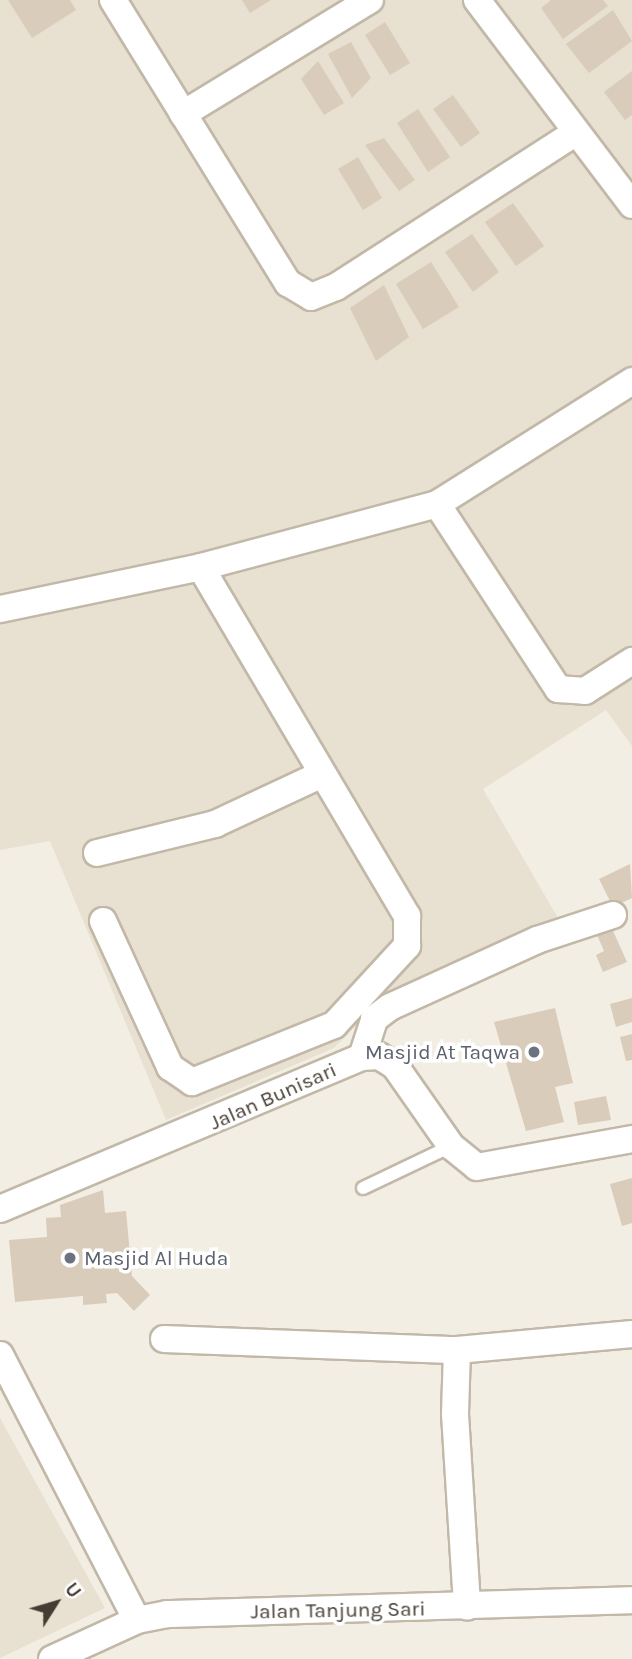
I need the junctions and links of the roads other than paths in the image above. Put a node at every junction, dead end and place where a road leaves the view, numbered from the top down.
1 (113, 0) edge
2 (370, 0) edge
3 (477, 0) edge
4 (183, 114) junction
5 (575, 133) junction
6 (632, 205) edge
7 (632, 381) edge
8 (437, 504) junction
9 (201, 567) junction
10 (0, 609) edge
11 (632, 661) edge
12 (322, 774) junction
13 (97, 853) dead end
14 (613, 915) dead end
15 (103, 921) dead end
16 (362, 1057) junction
17 (632, 1139) edge
18 (451, 1146) junction
19 (363, 1188) dead end
20 (0, 1209) edge
21 (632, 1334) edge
22 (164, 1339) dead end
23 (457, 1350) junction
24 (0, 1355) edge
25 (632, 1600) edge
26 (467, 1607) junction
27 (137, 1620) junction
28 (52, 1659) edge

1 - 4 street
2 - 4 street
3 - 5 street
4 - 5 street
5 - 6 street
7 - 8 street
8 - 9 street
8 - 11 street
9 - 10 street
9 - 12 street
12 - 13 street
12 - 15 street
14 - 16 street
16 - 18 street, Jalan Bunisari
16 - 20 street, Jalan Bunisari
17 - 18 street, Jalan Bunisari
18 - 19 lane
21 - 23 street
22 - 23 street
23 - 26 street
24 - 27 street
25 - 26 street, Jalan Tanjung Sari
26 - 27 street, Jalan Tanjung Sari
27 - 28 street, Jalan Tanjung Sari

